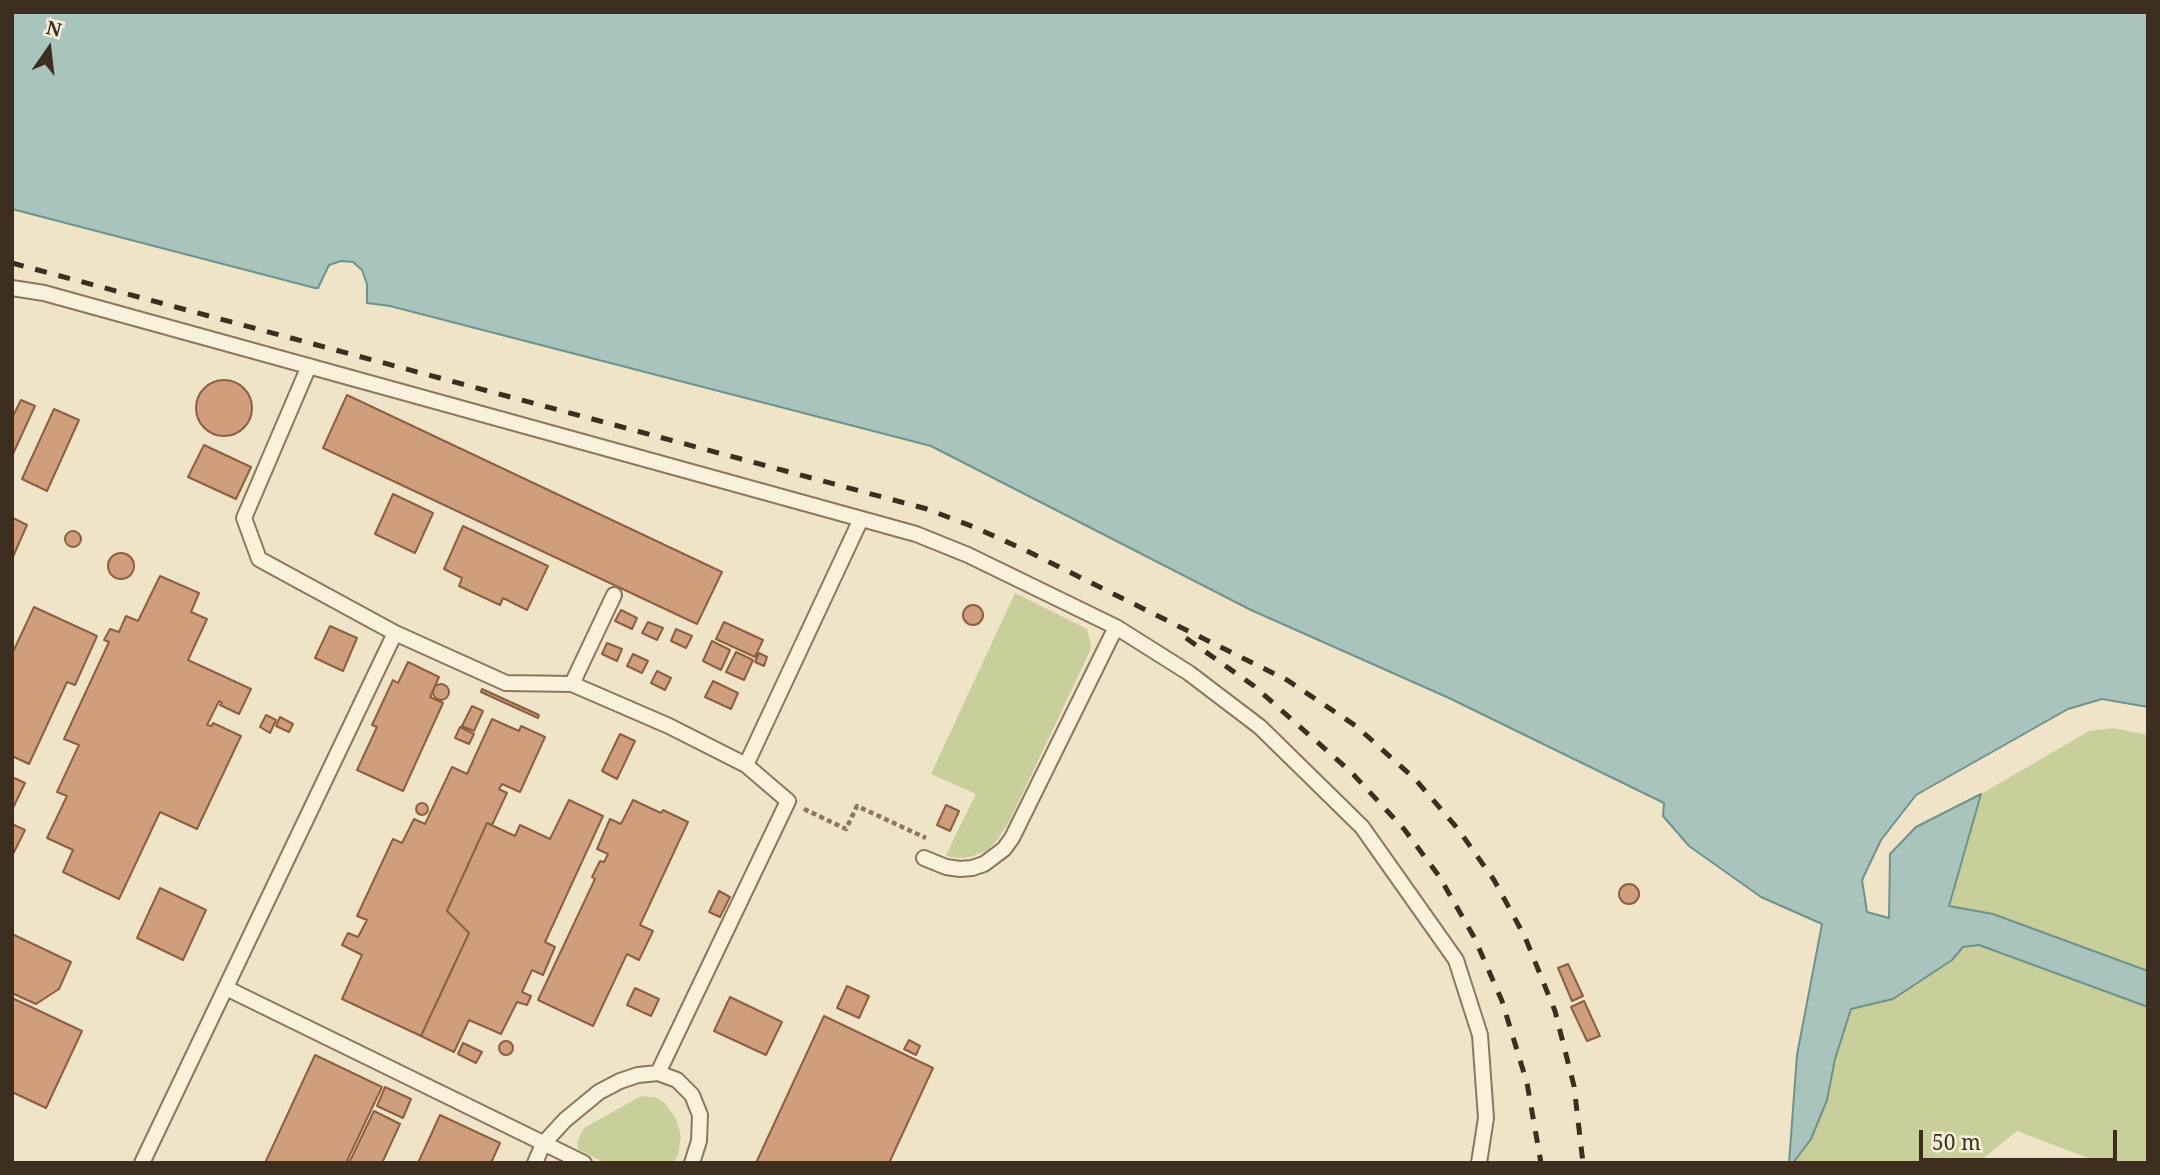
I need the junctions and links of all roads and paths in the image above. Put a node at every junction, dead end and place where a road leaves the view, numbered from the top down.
1 (12, 288) edge
2 (309, 366) junction
3 (861, 519) junction
4 (614, 595) dead end
5 (1116, 627) junction
6 (396, 633) junction
7 (572, 684) junction
8 (746, 765) junction
9 (788, 801) junction
10 (924, 858) joint
11 (226, 988) junction
12 (658, 1073) junction
13 (543, 1144) junction
14 (142, 1163) edge
15 (535, 1163) edge
16 (584, 1163) edge
17 (692, 1163) edge
18 (1479, 1163) edge

1 - 2 lane
2 - 3 lane
2 - 6 lane
3 - 5 lane
3 - 8 lane
4 - 7 lane
5 - 10 lane
5 - 18 lane
6 - 7 lane
6 - 11 lane
7 - 8 lane
8 - 9 lane
9 - 10 path
9 - 12 lane
11 - 13 lane
11 - 14 lane
12 - 13 lane
12 - 17 lane
13 - 15 lane
13 - 16 lane

